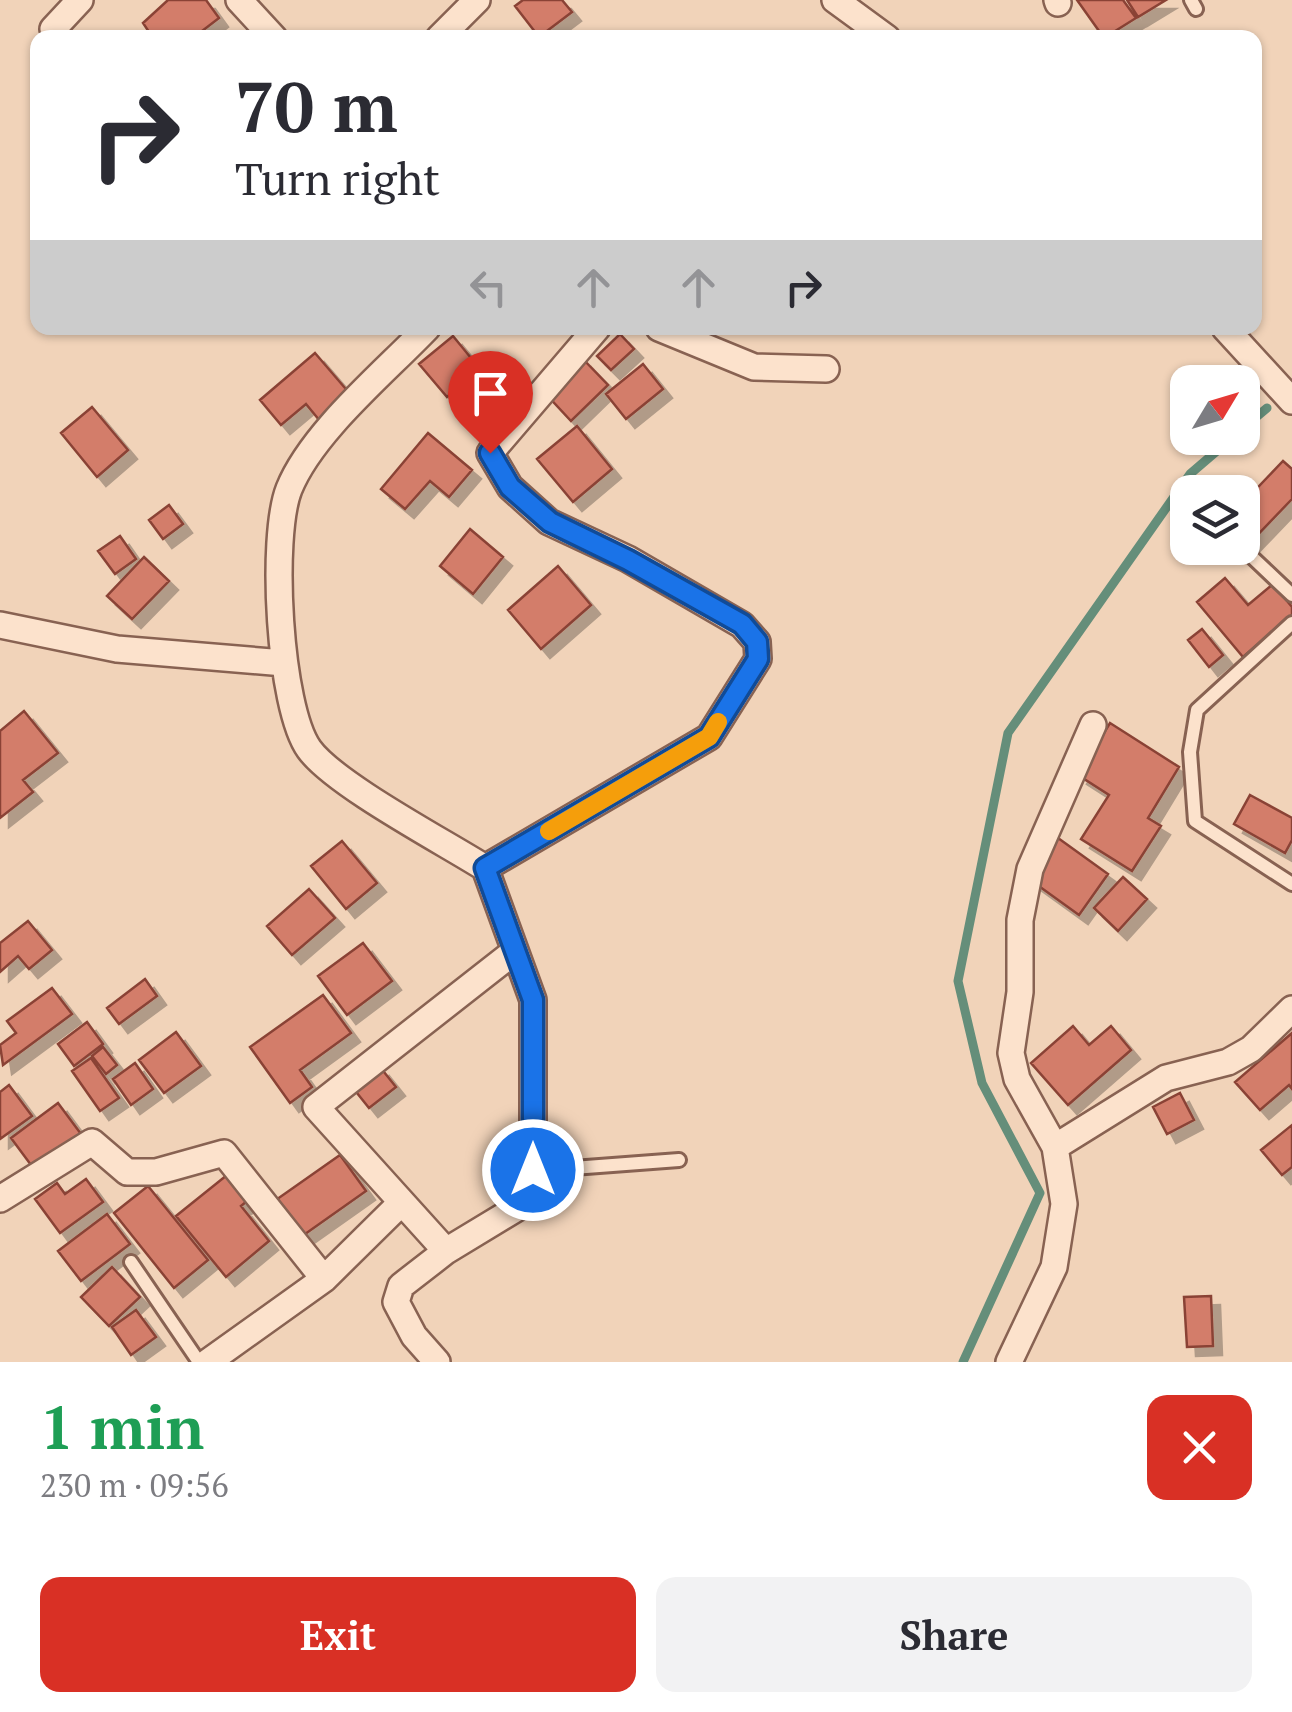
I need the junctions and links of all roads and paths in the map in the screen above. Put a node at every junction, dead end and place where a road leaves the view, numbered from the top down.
1 (80, 0) edge
2 (239, 0) edge
3 (478, 0) edge
4 (853, 5) edge
5 (53, 29) dead end
6 (267, 30) edge
7 (447, 30) edge
8 (879, 30) edge
9 (420, 335) edge
10 (591, 335) edge
11 (681, 335) edge
12 (1231, 335) edge
13 (826, 369) dead end
14 (1292, 401) edge
15 (1260, 565) edge
16 (1292, 595) edge
17 (0, 606) edge
18 (1292, 622) edge
19 (11, 628) edge
20 (284, 663) junction
21 (1093, 724) dead end
22 (485, 868) junction
23 (1292, 884) edge
24 (515, 951) junction
25 (1292, 1009) edge
26 (1055, 1147) junction
27 (679, 1160) dead end
28 (533, 1170) junction
29 (0, 1199) edge
30 (400, 1204) junction
31 (446, 1251) junction
32 (131, 1262) dead end
33 (324, 1279) junction
34 (199, 1362) edge
35 (208, 1362) edge
36 (437, 1362) edge
37 (1009, 1362) edge

1 - 5 street
2 - 6 street
3 - 7 street
4 - 8 street
9 - 20 street
10 - 22 street
11 - 13 street
12 - 14 street
15 - 16 lane
17 - 19 street
18 - 23 lane
19 - 20 street
20 - 22 street
21 - 26 street
22 - 24 street
24 - 28 street
24 - 30 street
25 - 26 street
26 - 37 street
27 - 28 lane
28 - 31 street
29 - 33 street
30 - 31 street
30 - 33 street
31 - 36 street
32 - 34 lane
33 - 35 street

